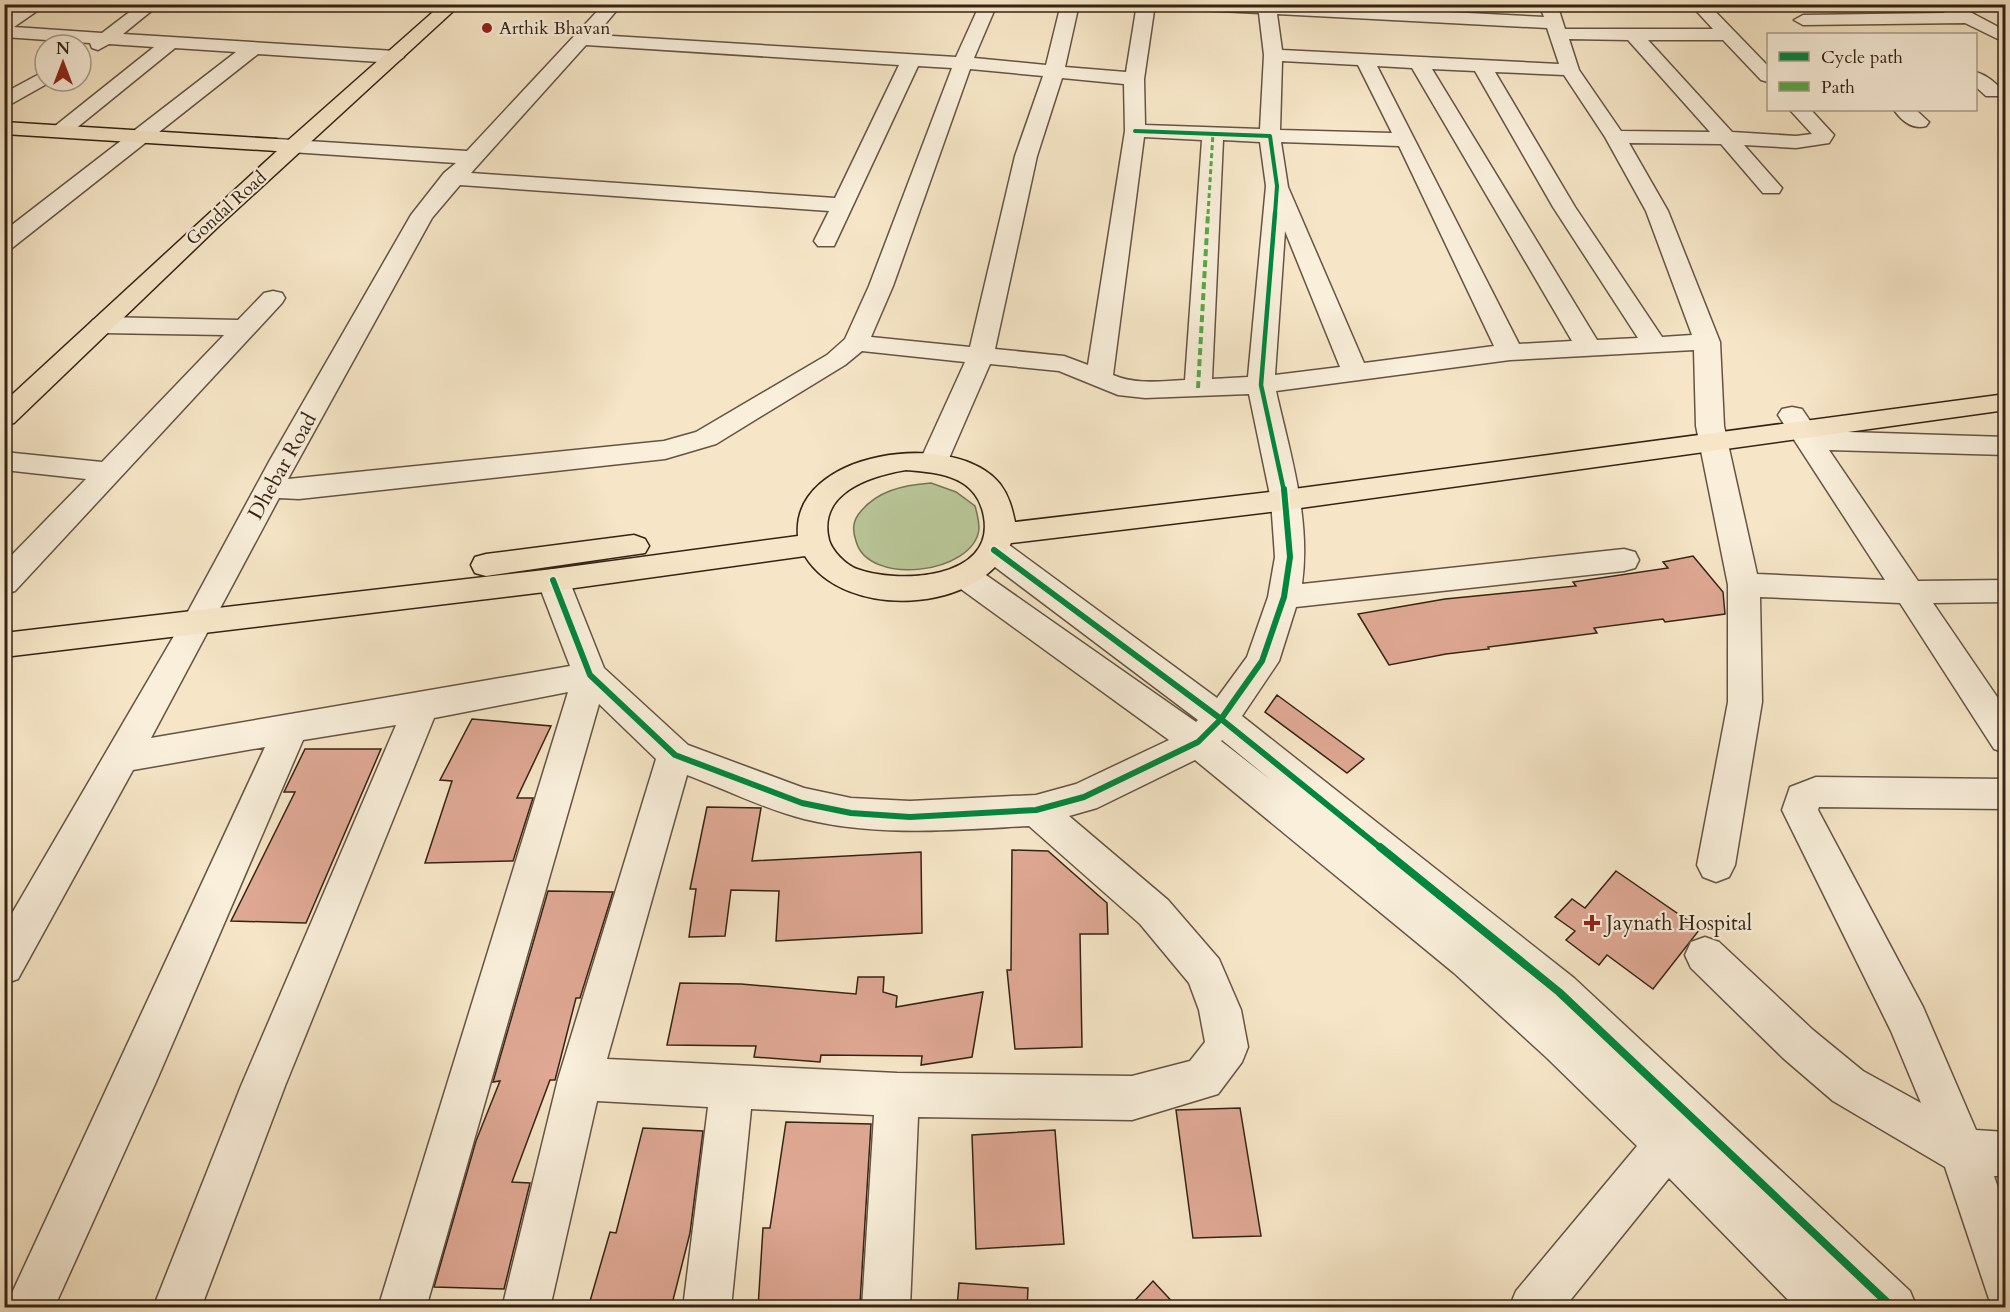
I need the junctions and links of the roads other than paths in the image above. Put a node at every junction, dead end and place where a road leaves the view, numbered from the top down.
1 (39, 4) edge
2 (152, 4) edge
3 (428, 4) edge
4 (453, 4) edge
5 (614, 4) edge
6 (989, 4) edge
7 (1070, 4) edge
8 (1146, 4) edge
9 (1180, 4) edge
10 (1698, 4) edge
11 (1788, 4) edge
12 (1943, 4) edge
13 (1267, 8) junction
14 (1968, 18) junction
15 (1906, 19) junction
16 (1553, 20) edge
17 (1803, 20) junction
18 (4, 26) edge
19 (4, 32) edge
20 (1819, 33) edge
21 (1924, 33) edge
22 (1634, 35) junction
23 (1729, 35) junction
24 (2006, 38) edge
25 (580, 39) junction
26 (104, 40) junction
27 (170, 44) junction
28 (93, 47) edge
29 (255, 47) junction
30 (1273, 55) junction
31 (384, 57) junction
32 (911, 60) junction
33 (1365, 60) junction
34 (963, 63) junction
35 (1419, 63) junction
36 (1482, 66) junction
37 (1570, 70) junction
38 (1054, 72) junction
39 (1767, 75) edge
40 (1977, 79) edge
41 (1134, 80) junction
42 (33, 84) edge
43 (1993, 92) dead end
44 (4, 102) edge
45 (1801, 111) edge
46 (4, 128) edge
47 (62, 130) junction
48 (1135, 131) junction
49 (1213, 133) junction
50 (1270, 136) junction
51 (141, 137) junction
52 (1615, 137) junction
53 (1724, 138) junction
54 (1406, 140) junction
55 (286, 146) junction
56 (471, 158) junction
57 (452, 178) junction
58 (1277, 186) junction
59 (1771, 188) dead end
60 (843, 205) junction
61 (826, 241) dead end
62 (4, 243) edge
63 (273, 298) dead end
64 (102, 325) junction
65 (245, 328) junction
66 (1707, 342) junction
67 (856, 343) junction
68 (1655, 345) junction
69 (1589, 348) junction
70 (1510, 352) junction
71 (981, 355) junction
72 (1355, 372) junction
73 (1099, 380) junction
74 (1262, 385) junction
75 (1198, 388) junction
76 (2006, 388) edge
77 (4, 393) edge
78 (2006, 402) edge
79 (4, 417) edge
80 (1800, 428) junction
81 (1711, 434) junction
82 (2006, 446) edge
83 (4, 461) edge
84 (933, 463) junction
85 (110, 472) junction
86 (269, 488) junction
87 (1285, 490) junction
88 (999, 532) junction
89 (812, 534) junction
90 (1624, 560) dead end
91 (965, 576) junction
92 (554, 580) junction
93 (4, 583) edge
94 (1744, 585) junction
95 (2006, 591) edge
96 (1908, 592) junction
97 (1284, 597) junction
98 (204, 611) junction
99 (4, 625) edge
100 (4, 645) edge
101 (590, 675) junction
102 (421, 707) junction
103 (291, 729) junction
104 (1210, 730) junction
105 (2006, 739) edge
106 (675, 755) junction
107 (123, 757) junction
108 (2006, 794) edge
109 (1036, 810) junction
110 (1716, 865) dead end
111 (1705, 955) dead end
112 (4, 966) edge
113 (580, 1079) junction
114 (732, 1086) junction
115 (897, 1095) junction
116 (1667, 1145) junction
117 (1963, 1152) junction
118 (2006, 1154) edge
119 (2006, 1282) edge
120 (29, 1308) edge
121 (177, 1308) edge
122 (402, 1308) edge
123 (526, 1308) edge
124 (707, 1308) edge
125 (886, 1308) edge
126 (1533, 1308) edge
127 (1830, 1308) edge
128 (1893, 1308) edge

1 - 18 street
2 - 26 street
3 - 31 main road, Gondal Road
4 - 31 main road, Gondal Road
5 - 25 street, Dhebar Road
6 - 34 street
7 - 38 street
8 - 41 street
9 - 13 street
10 - 23 street
11 - 17 street
12 - 14 street
13 - 16 street
13 - 30 street
14 - 15 street
14 - 24 street
15 - 17 street
15 - 21 street
16 - 22 street
16 - 37 street
17 - 20 street
19 - 26 street
22 - 23 street
22 - 53 street
23 - 39 street
25 - 32 street
25 - 56 street, Dhebar Road
26 - 27 street
26 - 28 street
27 - 29 street
27 - 47 street
29 - 31 street
29 - 51 street
30 - 33 street
30 - 50 street
31 - 55 main road, Gondal Road
32 - 34 street
32 - 60 street
33 - 35 street
33 - 54 street
34 - 38 street
34 - 67 street
35 - 36 street
35 - 69 street
36 - 37 street
36 - 68 street
37 - 52 street
38 - 41 street
38 - 71 street
40 - 43 street
41 - 48 street
42 - 44 street
45 - 53 street
46 - 47 main road
47 - 51 main road
48 - 49 street
48 - 73 street
49 - 50 street
49 - 75 street
50 - 54 street
50 - 58 street
51 - 55 main road
51 - 62 street
52 - 53 street
52 - 66 street
53 - 59 street
54 - 70 street
55 - 56 street
55 - 64 main road, Gondal Road
55 - 77 main road, Gondal Road
56 - 57 street, Dhebar Road
57 - 60 street
57 - 86 street, Dhebar Road
58 - 72 street
58 - 74 street
60 - 61 street
63 - 65 street
64 - 65 street
64 - 79 main road, Gondal Road
65 - 85 street
66 - 68 street
66 - 81 street
67 - 71 street
67 - 86 street
68 - 69 street
69 - 70 street
70 - 72 street
71 - 73 street
71 - 84 street
72 - 74 street
73 - 75 street
74 - 75 street
74 - 87 street
76 - 80 main road
78 - 80 main road
80 - 81 main road
80 - 82 street
80 - 96 street
81 - 87 main road
81 - 94 street
83 - 85 street
84 - 88 main road
84 - 89 main road
85 - 93 street
86 - 98 street, Dhebar Road
87 - 88 main road
87 - 97 street
88 - 91 main road
88 - 104 street
89 - 91 main road
89 - 92 main road
89 - 98 main road
90 - 97 street
91 - 104 street
92 - 98 main road
92 - 101 street
94 - 96 street
94 - 110 street
95 - 96 street
96 - 105 street
97 - 104 street
98 - 99 main road
98 - 100 main road
98 - 107 street, Dhebar Road
101 - 102 street
101 - 106 street
101 - 122 street
102 - 103 street
102 - 121 street
103 - 107 street
103 - 120 street
104 - 109 street
104 - 116 street
104 - 128 street
106 - 109 street
106 - 113 street
107 - 112 street, Dhebar Road
108 - 117 street
109 - 115 street
111 - 117 street
113 - 114 street
113 - 123 street
114 - 115 street
114 - 124 street
115 - 125 street
116 - 126 street
116 - 127 street
117 - 118 street
117 - 119 street

